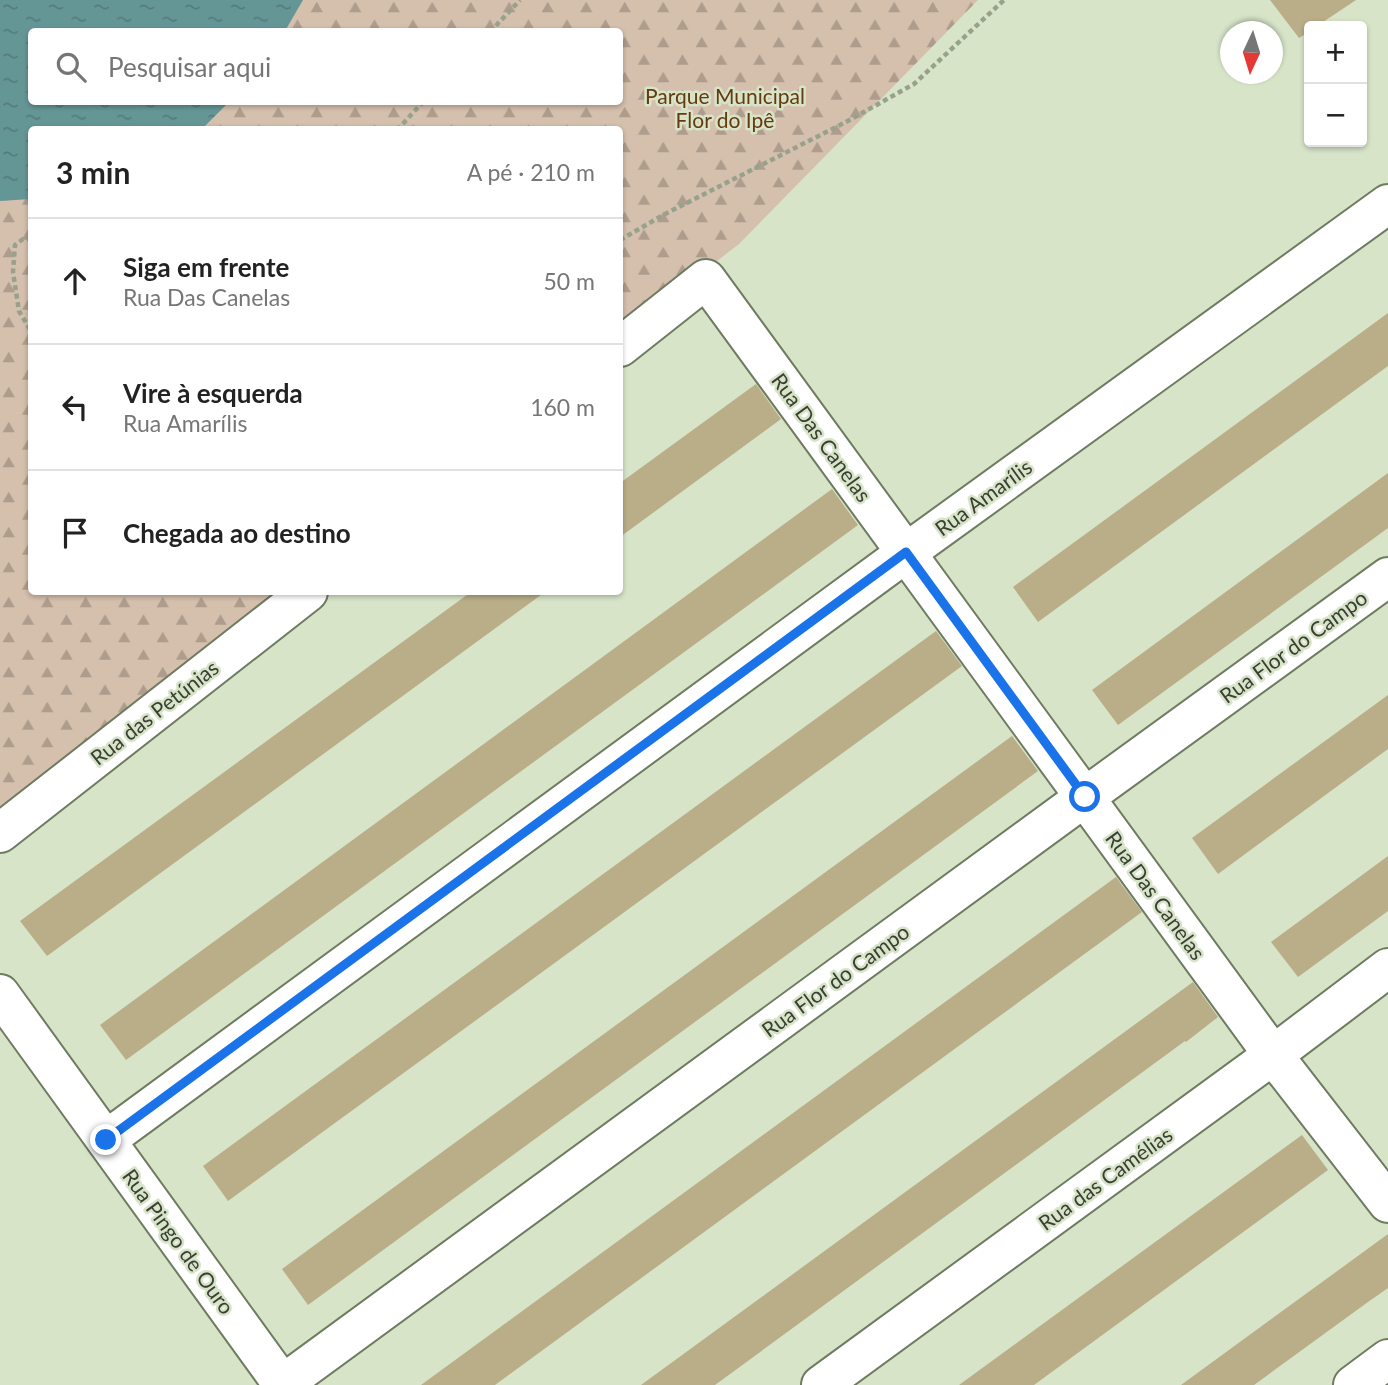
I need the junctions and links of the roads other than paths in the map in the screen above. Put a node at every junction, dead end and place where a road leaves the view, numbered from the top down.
1 (1388, 204) edge
2 (623, 345) edge
3 (906, 552) junction
4 (1388, 577) edge
5 (304, 595) edge
6 (1085, 797) junction
7 (0, 833) edge
8 (1388, 968) edge
9 (0, 995) edge
10 (1273, 1055) junction
11 (106, 1140) junction
12 (1388, 1203) edge
13 (1388, 1359) edge
14 (283, 1385) edge
15 (821, 1385) edge
16 (1353, 1385) edge

1 - 3 street, Rua Amarílis
2 - 3 street, Rua Das Canelas
3 - 6 street, Rua Das Canelas
3 - 11 street, Rua Amarílis
4 - 6 street, Rua Flor do Campo
5 - 7 street, Rua das Petúnias
6 - 10 street, Rua Das Canelas
6 - 14 street, Rua Flor do Campo
8 - 10 street, Rua das Camélias
9 - 11 street, Rua Pingo de Ouro
10 - 12 street, Rua Das Canelas
10 - 15 street, Rua das Camélias
11 - 14 street, Rua Pingo de Ouro
13 - 16 street

